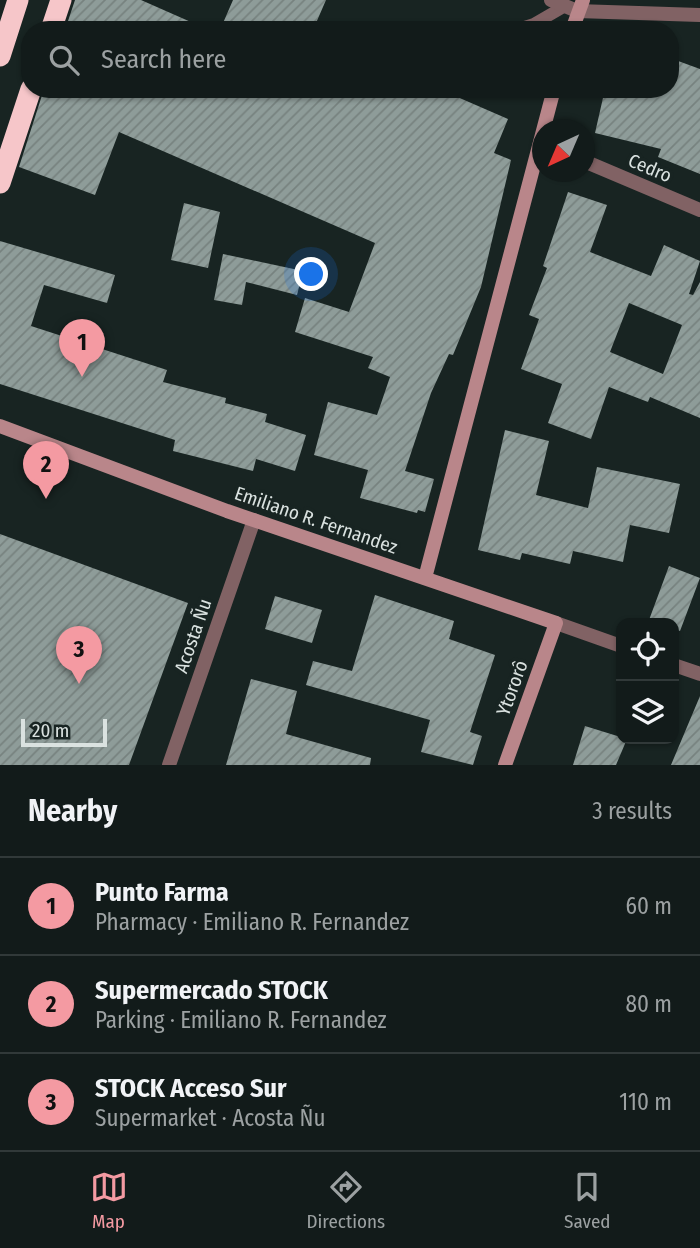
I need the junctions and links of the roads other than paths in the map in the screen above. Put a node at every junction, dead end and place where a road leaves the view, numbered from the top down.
1 (18, 0) edge
2 (61, 0) edge
3 (551, 0) edge
4 (575, 6) edge
5 (700, 15) edge
6 (54, 21) edge
7 (541, 21) edge
8 (0, 56) edge
9 (29, 98) edge
10 (552, 98) edge
11 (546, 119) edge
12 (595, 167) edge
13 (532, 173) edge
14 (0, 183) edge
15 (700, 210) edge
16 (0, 426) edge
17 (254, 520) junction
18 (425, 578) junction
19 (556, 623) junction
20 (616, 644) edge
21 (679, 666) edge
22 (700, 674) edge
23 (169, 765) edge
24 (505, 765) edge

1 - 8 highway
2 - 6 highway
3 - 4 street
4 - 5 street
4 - 7 lane
9 - 14 highway
10 - 11 street
12 - 15 street, Cedro
13 - 18 street
16 - 17 street, Emiliano R. Fernandez
17 - 18 street, Emiliano R. Fernandez
17 - 23 street, Acosta Ñu
18 - 19 street, Emiliano R. Fernandez
19 - 20 street, Emiliano R. Fernandez
19 - 24 street, Ytororô
21 - 22 street

